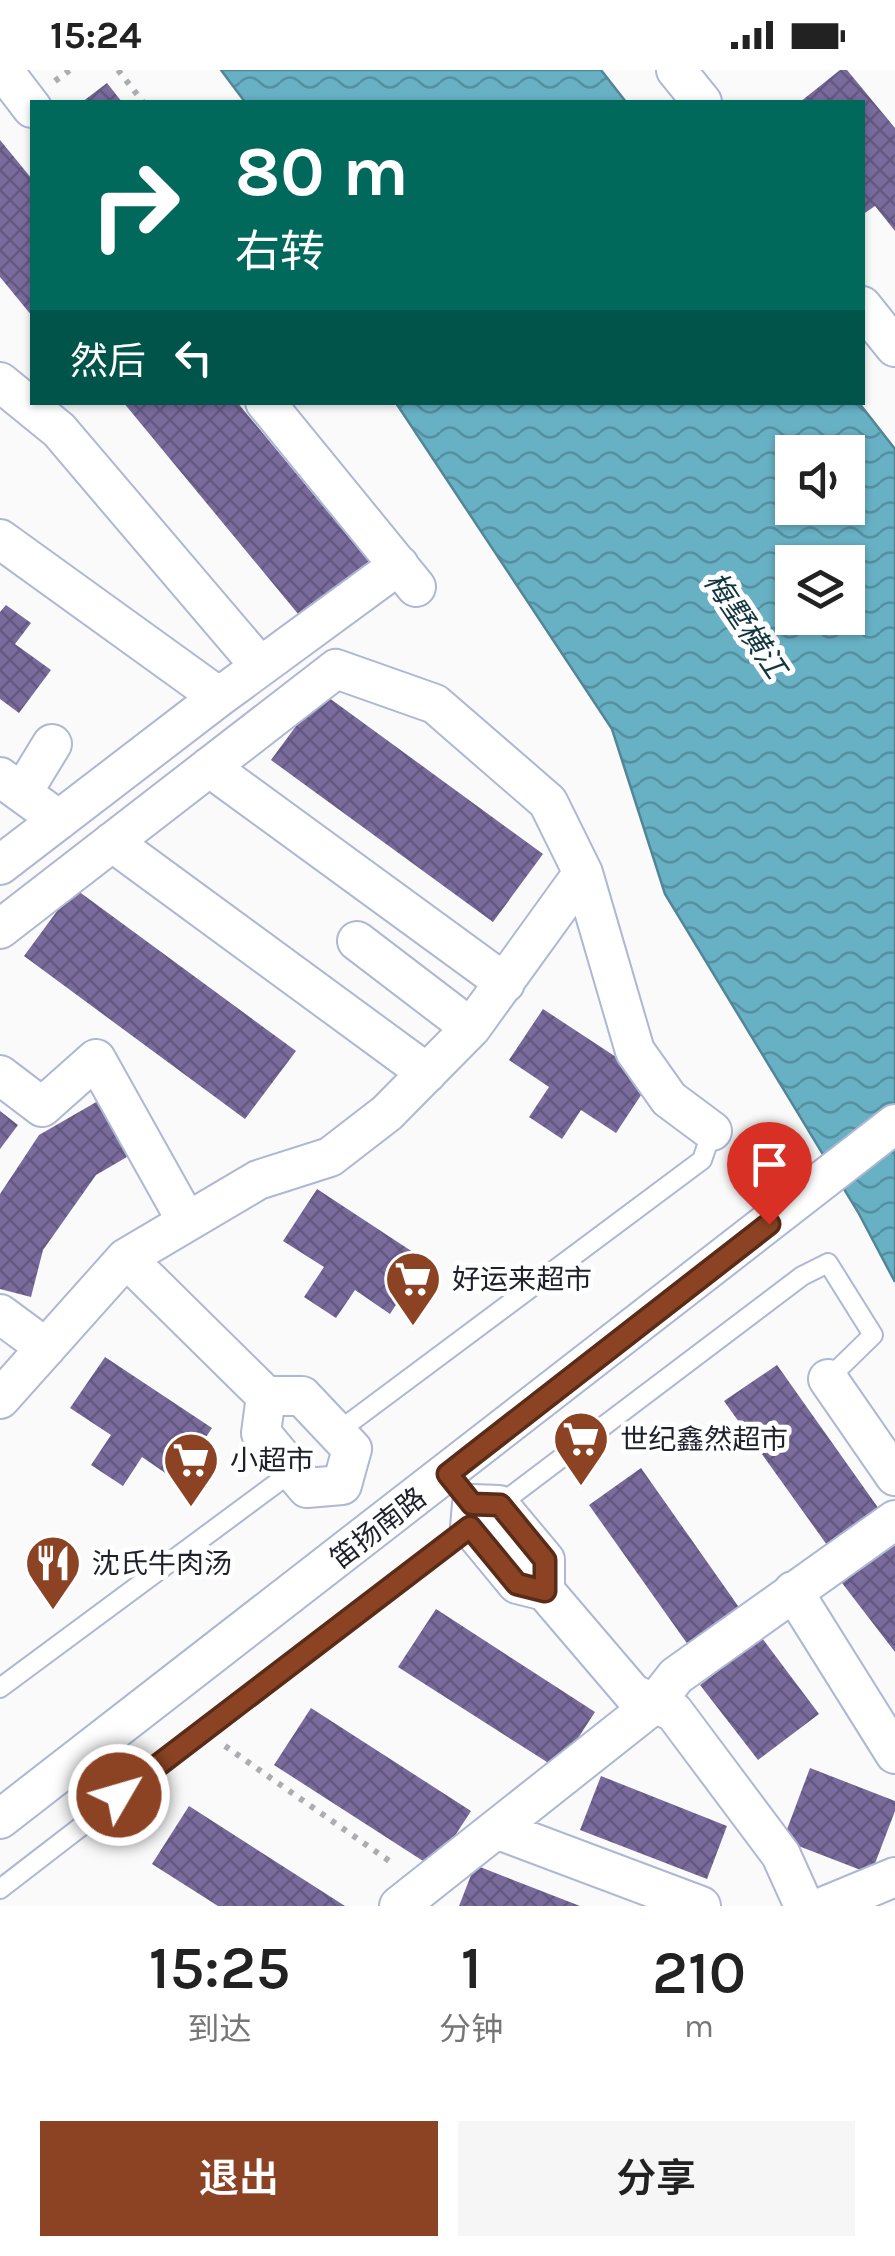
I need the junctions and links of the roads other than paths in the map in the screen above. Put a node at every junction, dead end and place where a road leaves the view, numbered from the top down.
1 (3, 70) edge
2 (676, 70) edge
3 (700, 100) edge
4 (30, 105) edge
5 (33, 405) edge
6 (267, 405) edge
7 (0, 540) edge
8 (260, 666) junction
9 (219, 697) junction
10 (52, 744) dead end
11 (209, 767) junction
12 (11, 785) edge
13 (59, 820) junction
14 (112, 842) junction
15 (0, 865) edge
16 (582, 873) junction
17 (0, 928) edge
18 (356, 941) dead end
19 (505, 983) junction
20 (471, 1028) junction
21 (427, 1072) junction
22 (0, 1075) edge
23 (895, 1124) edge
24 (712, 1130) joint
25 (187, 1222) junction
26 (126, 1258) junction
27 (0, 1314) edge
28 (46, 1348) junction
29 (828, 1379) joint
30 (4, 1386) edge
31 (266, 1396) junction
32 (336, 1432) junction
33 (293, 1471) junction
34 (448, 1474) junction
35 (895, 1476) edge
36 (342, 1485) junction
37 (480, 1512) junction
38 (895, 1520) edge
39 (377, 1529) junction
40 (793, 1591) junction
41 (0, 1688) edge
42 (654, 1704) junction
43 (895, 1754) edge
44 (0, 1819) edge
45 (496, 1829) junction
46 (895, 1877) edge
47 (0, 1889) edge
48 (412, 1896) edge
49 (701, 1906) edge
50 (804, 1906) edge
51 (824, 1906) edge

1 - 4 street
2 - 3 street
5 - 8 street
6 - 8 street
7 - 9 street
8 - 9 street
9 - 13 street
10 - 12 street
11 - 14 street
11 - 16 street
11 - 19 street
12 - 13 street
13 - 15 street
14 - 17 street
14 - 21 street
16 - 19 street
16 - 24 street
18 - 20 street
19 - 20 street
20 - 21 street
21 - 25 street
22 - 25 street
23 - 34 street, 笛扬南路
24 - 32 lane
25 - 26 street
26 - 28 street
26 - 31 street
27 - 28 street
28 - 30 street
29 - 35 street
29 - 37 lane
31 - 32 street
31 - 33 street
32 - 36 street
33 - 36 street
33 - 41 lane
34 - 37 street
34 - 39 street, 笛扬南路
36 - 39 street
37 - 42 street
37 - 47 lane
38 - 40 street
39 - 44 street, 笛扬南路
40 - 42 street
40 - 43 street
42 - 45 street
42 - 50 street
45 - 48 street
45 - 49 street
46 - 51 street

